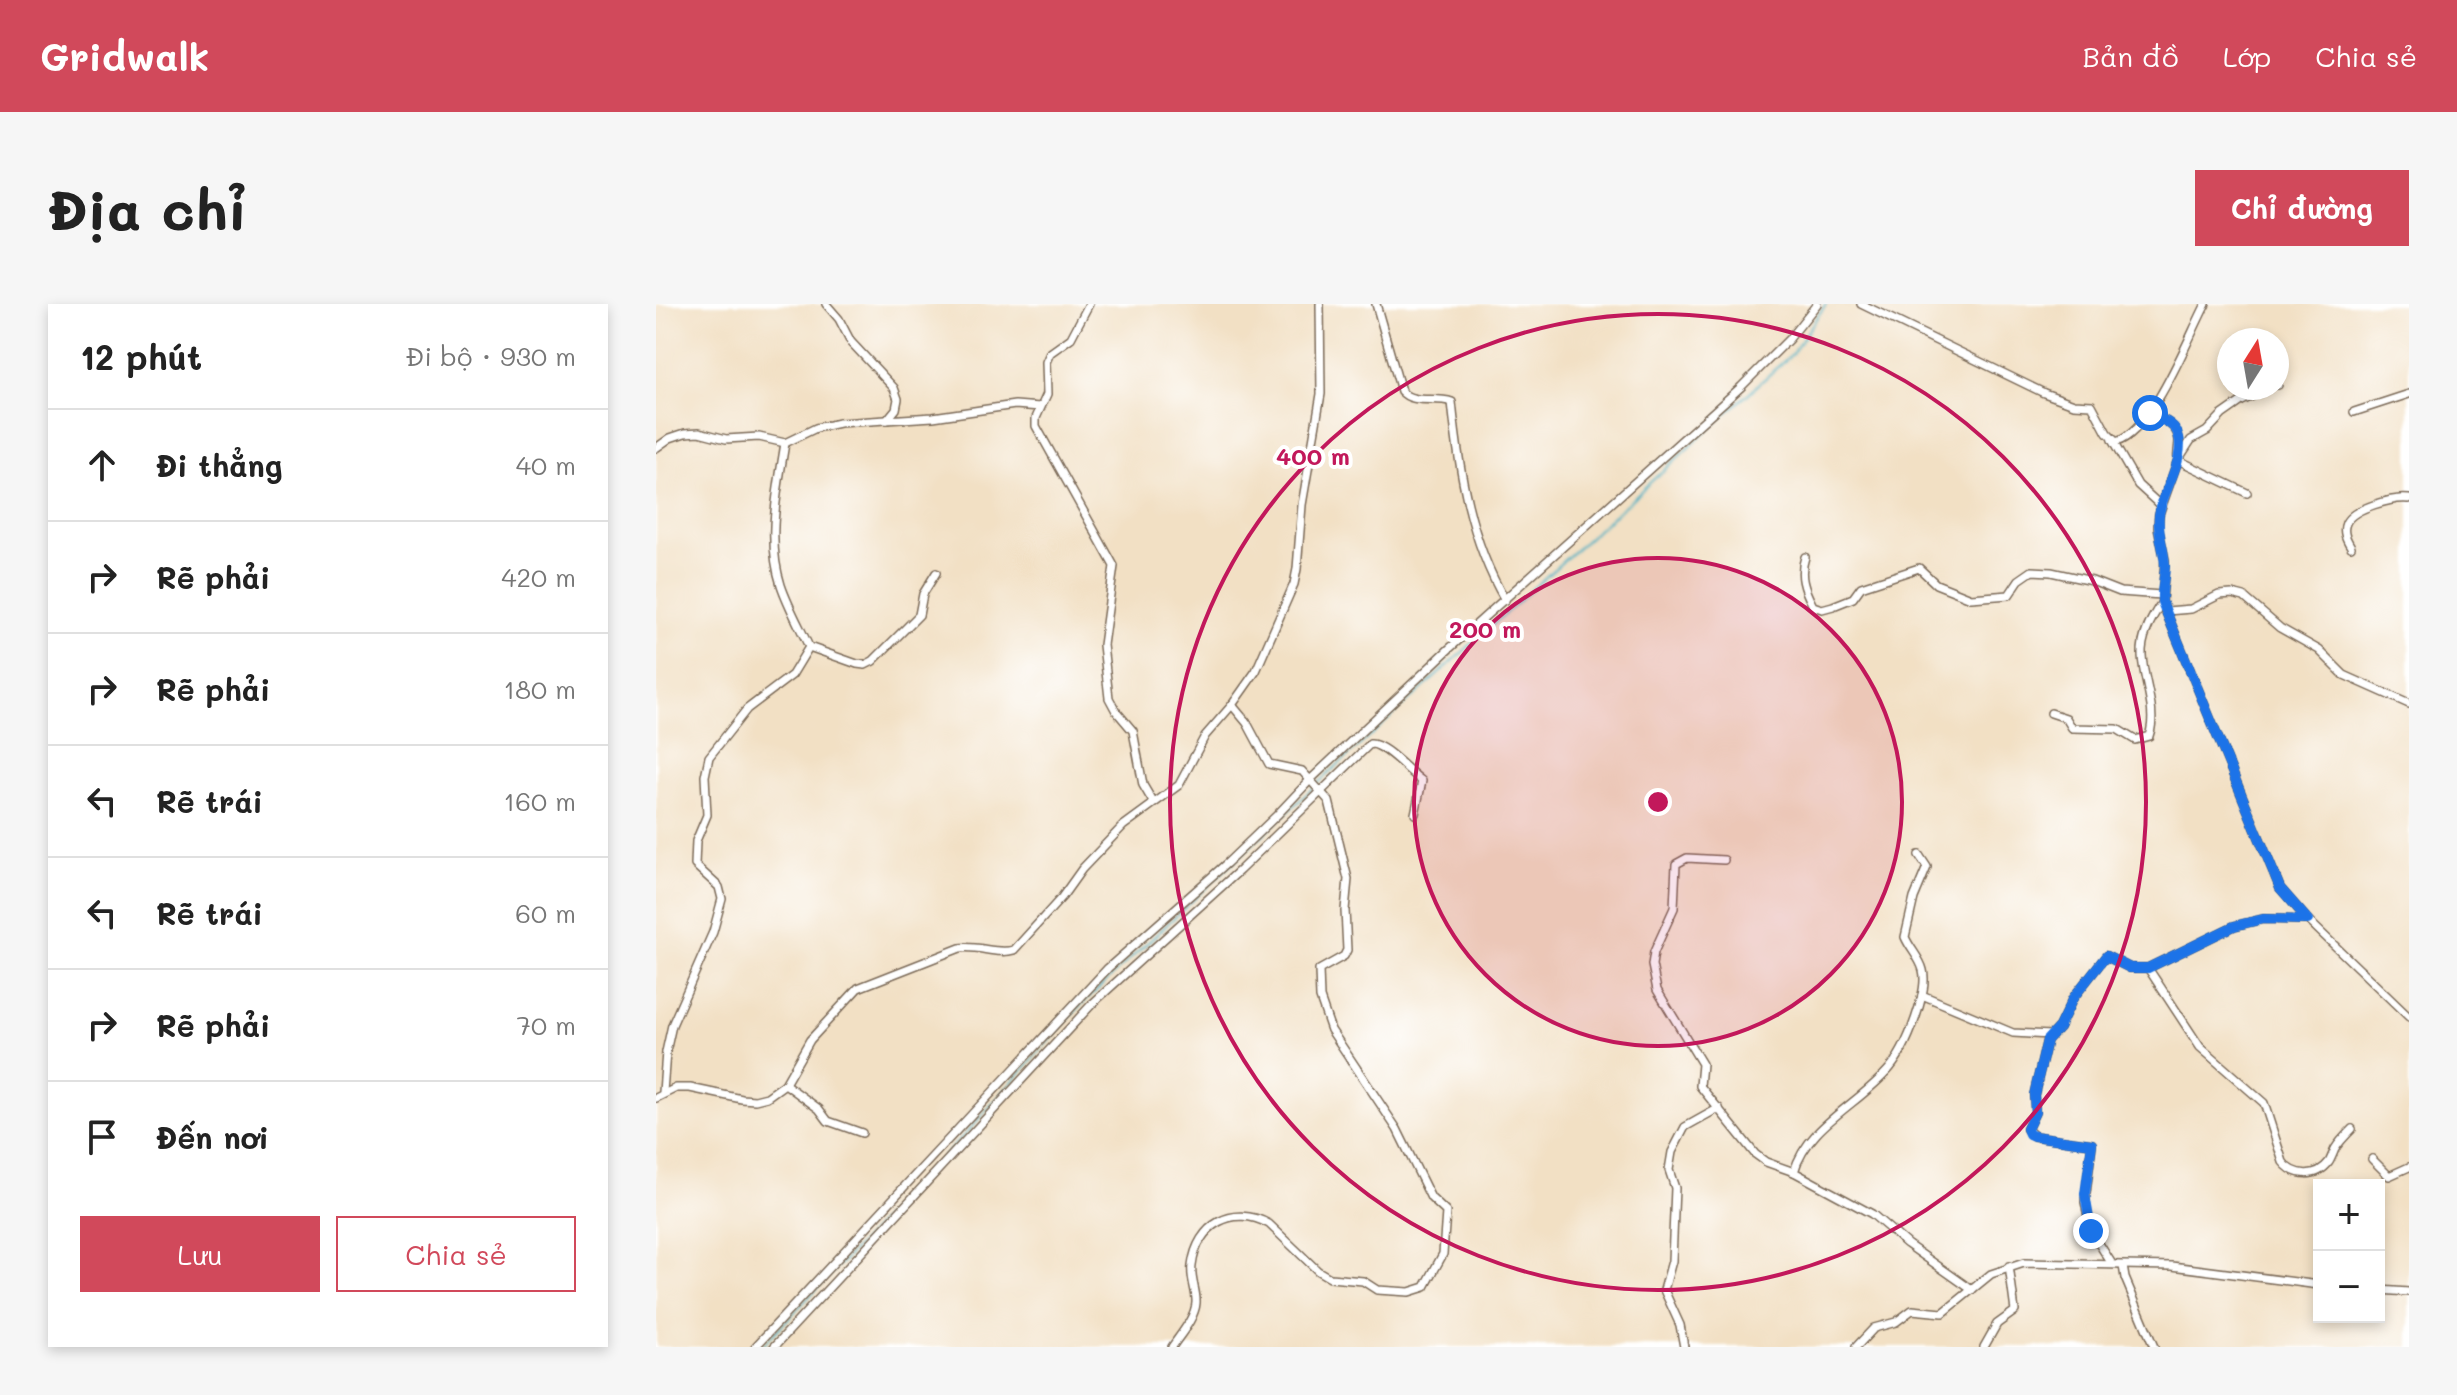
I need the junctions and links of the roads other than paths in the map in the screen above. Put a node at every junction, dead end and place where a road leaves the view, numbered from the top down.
1 (826, 304) edge
2 (1089, 304) edge
3 (1320, 304) edge
4 (1376, 304) edge
5 (1817, 304) edge
6 (1861, 304) edge
7 (2206, 304) edge
8 (2409, 394) edge
9 (2244, 400) edge
10 (1040, 407) junction
11 (2354, 412) dead end
12 (2150, 413) junction
13 (887, 420) junction
14 (2112, 440) junction
15 (785, 443) junction
16 (656, 448) edge
17 (2178, 460) junction
18 (2247, 493) dead end
19 (2409, 499) edge
20 (2161, 506) junction
21 (2351, 547) dead end
22 (1805, 557) dead end
23 (936, 573) dead end
24 (2162, 599) junction
25 (1505, 600) junction
26 (2167, 611) junction
27 (809, 647) junction
28 (2409, 704) edge
29 (1232, 705) junction
30 (2051, 713) dead end
31 (1317, 785) junction
32 (1153, 802) junction
33 (1415, 814) dead end
34 (1919, 855) dead end
35 (1724, 860) dead end
36 (2308, 920) junction
37 (2148, 968) junction
38 (1922, 995) junction
39 (2409, 1017) edge
40 (2050, 1035) junction
41 (1009, 1072) junction
42 (785, 1084) junction
43 (1018, 1085) junction
44 (660, 1095) edge
45 (1719, 1108) junction
46 (2352, 1129) dead end
47 (862, 1133) dead end
48 (2372, 1159) dead end
49 (2409, 1167) edge
50 (1794, 1172) junction
51 (2112, 1264) junction
52 (2009, 1266) junction
53 (2123, 1266) junction
54 (2313, 1284) edge
55 (1972, 1290) junction
56 (2385, 1290) edge
57 (2409, 1292) edge
58 (755, 1347) edge
59 (774, 1347) edge
60 (1172, 1347) edge
61 (1684, 1347) edge
62 (1856, 1347) edge
63 (1984, 1347) edge
64 (2154, 1347) edge

1 - 13 street
2 - 10 street
3 - 29 street
4 - 25 street
5 - 25 street
6 - 14 street
7 - 12 street
8 - 11 street
9 - 17 street
10 - 13 street
10 - 32 street
12 - 14 street
12 - 17 street
13 - 15 street
14 - 20 street
15 - 16 street
15 - 27 street
17 - 18 street
17 - 20 street
19 - 21 street
20 - 24 street
22 - 24 street
23 - 27 street
24 - 26 street
24 - 30 street
25 - 31 street
26 - 28 street
26 - 36 street
27 - 44 street
29 - 31 street
29 - 32 street
31 - 33 street
31 - 41 street
31 - 43 street
31 - 60 street
32 - 42 street
34 - 38 street
35 - 45 street
36 - 37 street
36 - 39 street
37 - 40 street
37 - 46 street
38 - 40 street
38 - 50 street
40 - 51 street
41 - 43 street
41 - 58 street
42 - 44 street
42 - 47 street
43 - 59 street
45 - 50 street
45 - 61 street
48 - 49 street
50 - 55 street
51 - 52 street
51 - 53 street
52 - 55 street
52 - 63 street
53 - 54 street
53 - 64 street
55 - 62 street
56 - 57 street

